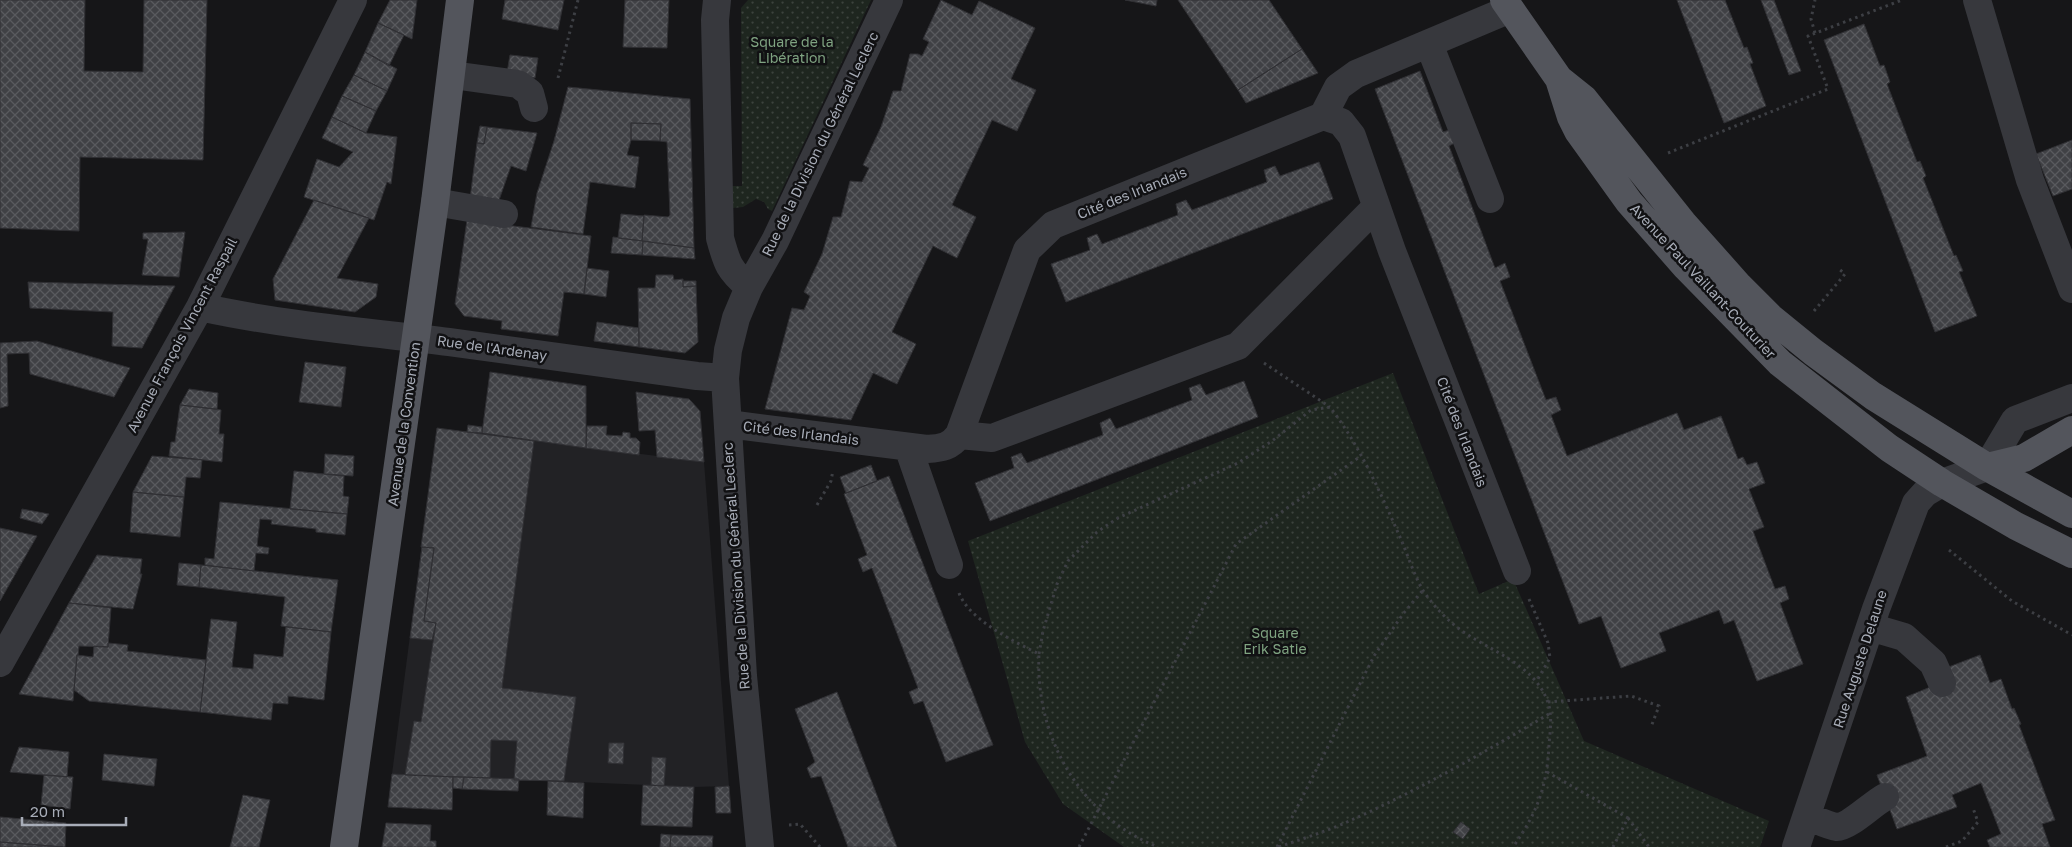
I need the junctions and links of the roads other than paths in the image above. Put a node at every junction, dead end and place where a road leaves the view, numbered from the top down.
1 (353, 0) edge
2 (460, 0) edge
3 (717, 0) edge
4 (889, 0) edge
5 (1977, 0) edge
6 (1507, 5) edge
7 (1428, 44) junction
8 (452, 75) junction
9 (1559, 79) junction
10 (534, 108) dead end
11 (1323, 116) junction
12 (1490, 199) dead end
13 (435, 202) junction
14 (1376, 208) junction
15 (504, 214) dead end
16 (749, 288) junction
17 (2072, 289) edge
18 (200, 307) junction
19 (416, 338) junction
20 (725, 378) junction
21 (2072, 398) edge
22 (728, 424) junction
23 (2072, 430) edge
24 (959, 435) junction
25 (908, 447) junction
26 (1987, 467) junction
27 (1942, 483) junction
28 (2072, 514) edge
29 (2072, 554) edge
30 (949, 565) road end
31 (1516, 571) road end
32 (1870, 627) junction
33 (0, 663) edge
34 (1942, 683) dead end
35 (1885, 798) dead end
36 (1807, 816) junction
37 (344, 847) edge
38 (760, 847) edge
39 (1796, 847) edge

1 - 18 street, Avenue François Vincent Raspail
2 - 8 main road, Avenue de la Convention
3 - 16 street
4 - 16 street, Rue de la Division du Général Leclerc
5 - 17 street
6 - 7 street
6 - 9 main road, Avenue Paul Vaillant-Couturier
7 - 11 street
7 - 12 street
8 - 10 street
8 - 13 main road, Avenue de la Convention
9 - 26 main road, Avenue Paul Vaillant-Couturier
9 - 27 main road, Avenue Paul Vaillant-Couturier
11 - 14 street, Cité des Irlandais
11 - 24 street, Cité des Irlandais
13 - 15 street
13 - 19 main road, Avenue de la Convention
14 - 24 street
14 - 31 street, Cité des Irlandais
16 - 20 street, Rue de la Division du Général Leclerc
18 - 19 street, Rue de l'Ardenay
18 - 33 street, Avenue François Vincent Raspail
19 - 20 street, Rue de l'Ardenay
19 - 37 main road, Avenue de la Convention
20 - 22 street, Rue de la Division du Général Leclerc
21 - 26 street
22 - 25 street, Cité des Irlandais
22 - 38 street, Rue de la Division du Général Leclerc
23 - 26 main road
24 - 25 street, Cité des Irlandais
25 - 30 street
26 - 27 street, Rue Auguste Delaune
26 - 28 main road, Avenue Paul Vaillant-Couturier
27 - 29 main road, Avenue Paul Vaillant-Couturier
27 - 32 street, Rue Auguste Delaune
32 - 34 street
32 - 36 street, Rue Auguste Delaune
35 - 36 street
36 - 39 street, Rue Auguste Delaune

